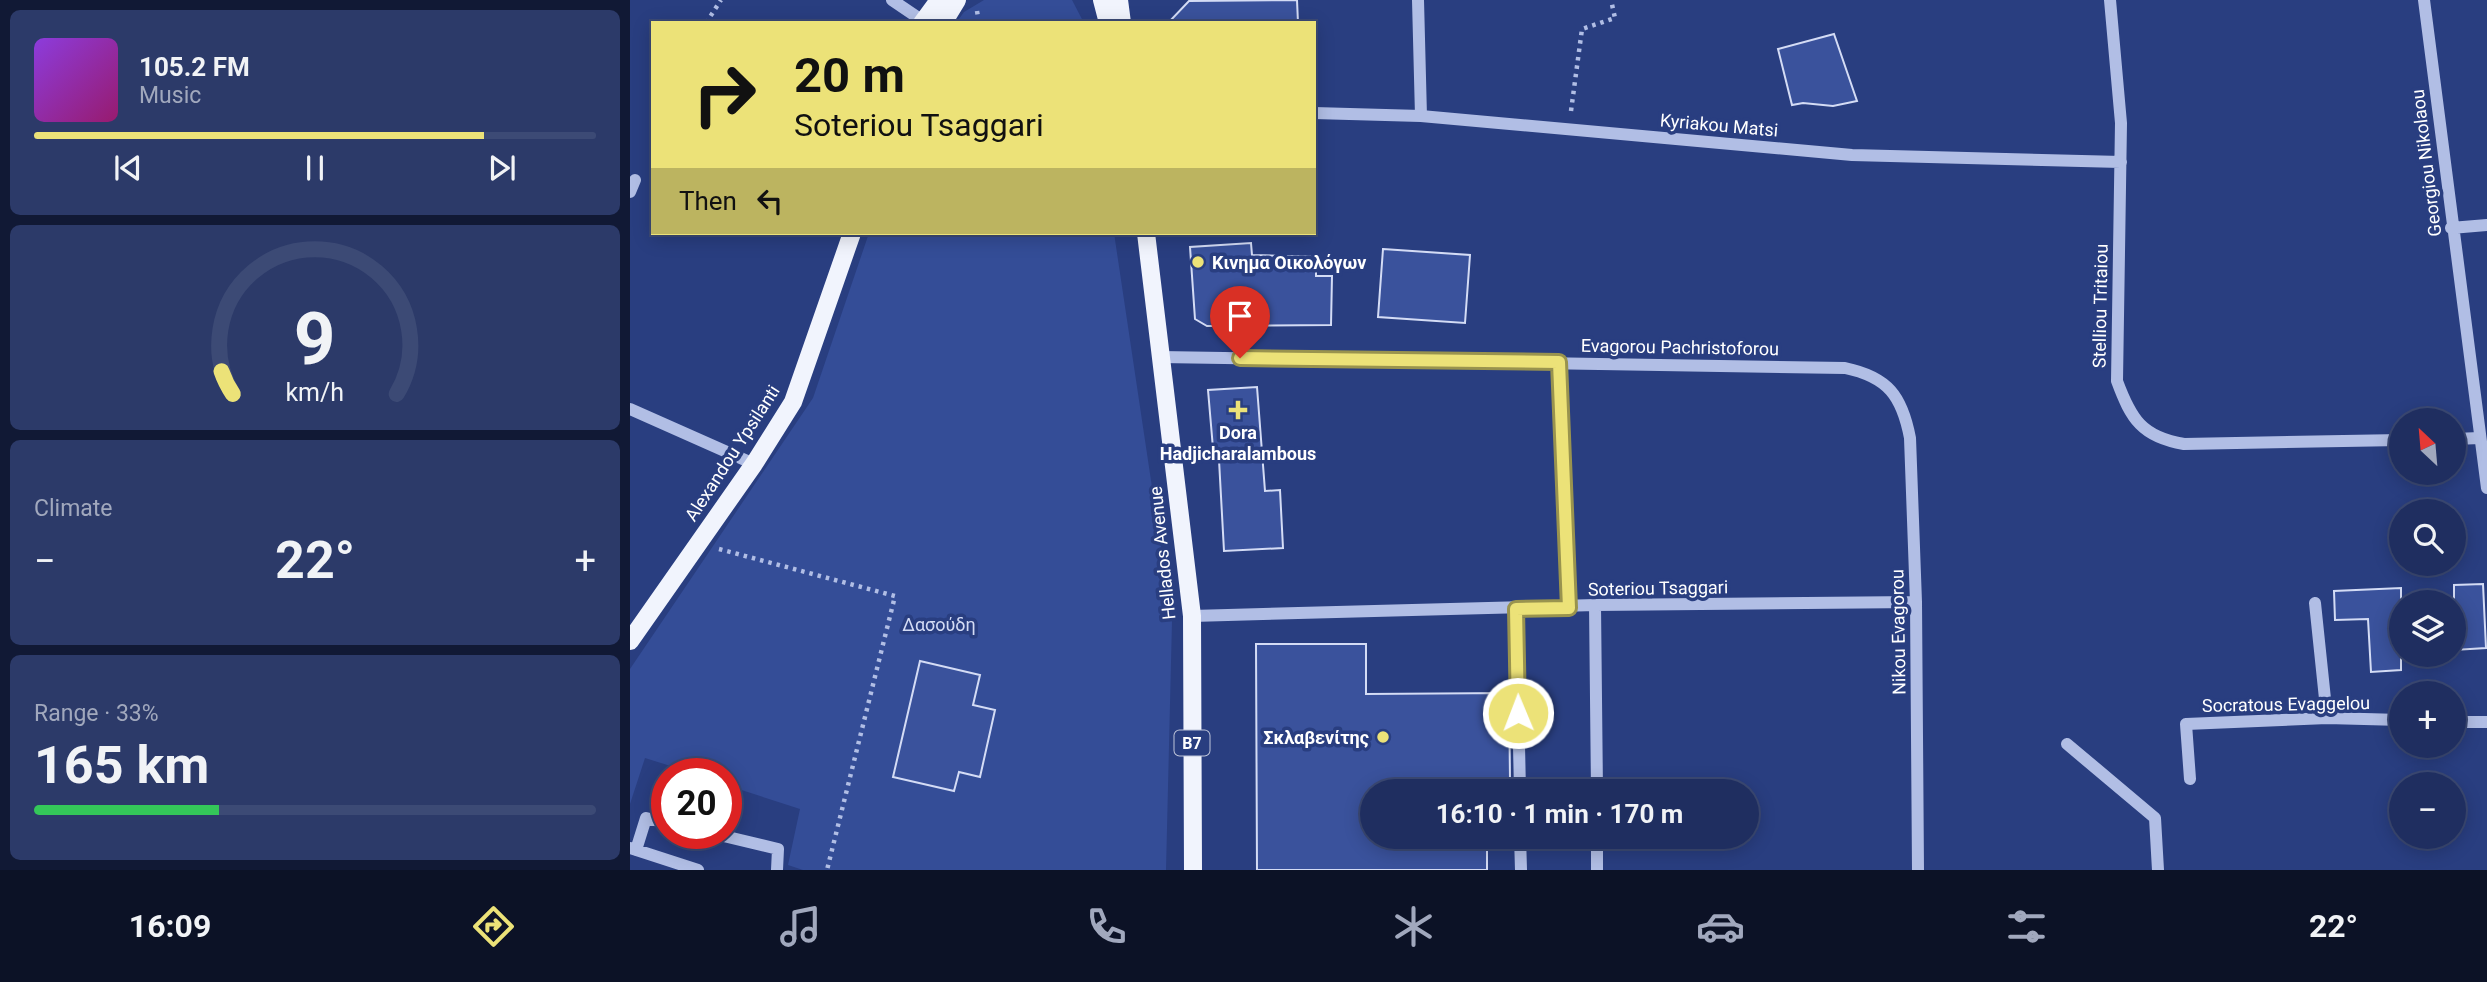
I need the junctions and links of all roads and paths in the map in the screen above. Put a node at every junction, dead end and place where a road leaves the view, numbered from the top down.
1 (721, 0) edge
2 (892, 0) edge
3 (939, 0) edge
4 (957, 0) edge
5 (1101, 0) edge
6 (1119, 0) edge
7 (1418, 0) edge
8 (1611, 0) edge
9 (2110, 0) edge
10 (2424, 0) edge
11 (707, 21) edge
12 (922, 21) edge
13 (924, 21) edge
14 (944, 21) edge
15 (1107, 21) edge
16 (1122, 21) edge
17 (1316, 113) edge
18 (1421, 116) junction
19 (1569, 130) junction
20 (2121, 162) junction
21 (2487, 225) edge
22 (2451, 228) junction
23 (851, 235) edge
24 (1146, 235) edge
25 (1160, 357) junction
26 (1559, 362) junction
27 (1896, 396) joint
28 (630, 409) edge
29 (2480, 438) junction
30 (2466, 439) edge
31 (2389, 440) edge
32 (754, 464) junction
33 (2487, 488) edge
34 (698, 543) junction
35 (1916, 602) junction
36 (2315, 603) dead end
37 (1595, 605) junction
38 (1569, 608) junction
39 (1516, 609) junction
40 (1192, 616) junction
41 (630, 641) edge
42 (2327, 719) junction
43 (2389, 720) edge
44 (2466, 722) edge
45 (2487, 723) edge
46 (2067, 744) dead end
47 (1520, 779) edge
48 (1597, 779) edge
49 (2190, 779) dead end
50 (651, 819) edge
51 (742, 841) edge
52 (633, 849) edge
53 (1520, 849) edge
54 (1597, 849) edge
55 (698, 870) edge
56 (777, 870) edge
57 (827, 870) edge
58 (1193, 870) edge
59 (1521, 870) edge
60 (1597, 870) edge
61 (1918, 870) edge
62 (2158, 870) edge

1 - 11 path
2 - 12 street
3 - 13 main road
4 - 14 main road
5 - 15 main road
6 - 16 main road
7 - 18 street
8 - 19 path
9 - 20 street, Stelliou Tritaiou
10 - 22 street, Georgiou Nikolaou
17 - 18 street, Kyriakou Matsi
18 - 19 street, Kyriakou Matsi
19 - 20 street, Kyriakou Matsi
20 - 31 street, Stelliou Tritaiou
21 - 22 street
22 - 29 street, Georgiou Nikolaou
23 - 32 main road, Alexandou Ypsilanti
24 - 25 main road, Hellados Avenue / B7
25 - 26 street, Evagorou Pachristoforou
25 - 40 main road, Hellados Avenue / B7
26 - 27 street, Evagorou Pachristoforou
26 - 38 street
27 - 35 street, Nikou Evagorou
28 - 32 street
29 - 30 street
29 - 33 street, Georgiou Nikolaou
32 - 34 main road, Alexandou Ypsilanti
34 - 41 main road, Alexandou Ypsilanti
34 - 57 path
35 - 37 street, Soteriou Tsaggari
35 - 61 street, Nikou Evagorou
36 - 42 street
37 - 38 street, Soteriou Tsaggari
37 - 48 street
38 - 39 street, Soteriou Tsaggari
39 - 40 street, Soteriou Tsaggari
39 - 47 street
40 - 58 main road, Hellados Avenue / B7
42 - 43 street, Socratous Evaggelou
42 - 49 street, Socratous Evaggelou
44 - 45 street
46 - 62 street
50 - 52 street
51 - 56 street
52 - 55 street
53 - 59 street
54 - 60 street

